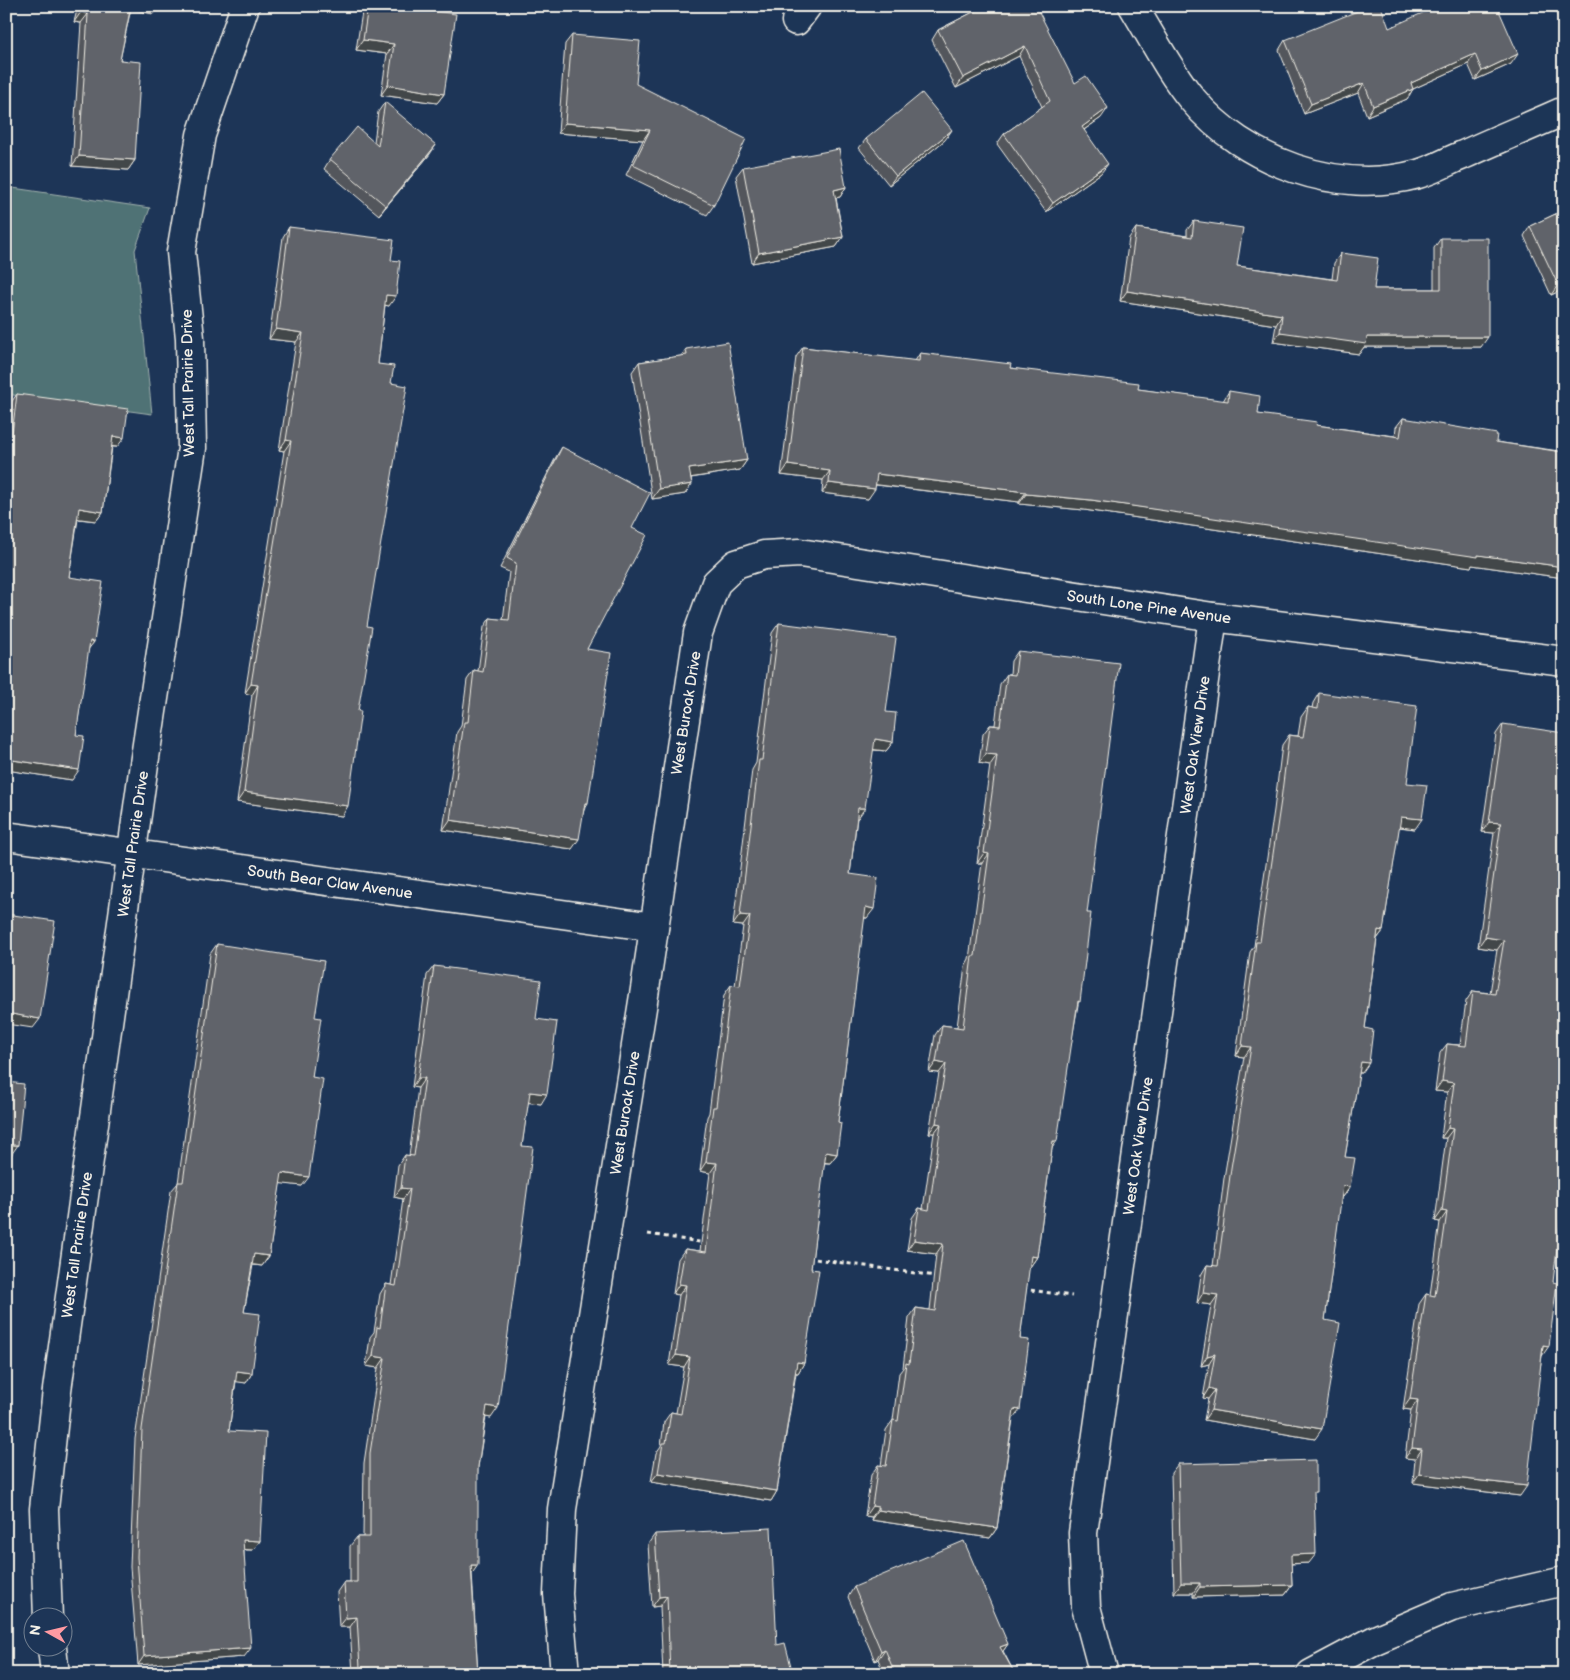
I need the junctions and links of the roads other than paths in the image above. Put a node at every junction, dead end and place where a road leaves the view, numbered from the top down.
1 (245, 6) edge
2 (1133, 6) edge
3 (1564, 111) edge
4 (736, 564) joint
5 (1213, 617) junction
6 (1564, 661) edge
7 (6, 836) edge
8 (132, 854) junction
9 (654, 927) junction
10 (1564, 1581) edge
11 (48, 1608) edge
12 (53, 1658) edge
13 (55, 1674) edge
14 (565, 1674) edge
15 (1104, 1674) edge
16 (1311, 1674) edge

1 - 8 street, West Tall Prairie Drive
2 - 3 street
4 - 5 street, South Lone Pine Avenue
4 - 9 street, West Buroak Drive
5 - 6 street, South Lone Pine Avenue
5 - 15 street, West Oak View Drive
7 - 8 street, South Bear Claw Avenue
8 - 9 street, South Bear Claw Avenue
8 - 11 street, West Tall Prairie Drive
9 - 14 street, West Buroak Drive
10 - 16 street
12 - 13 street

